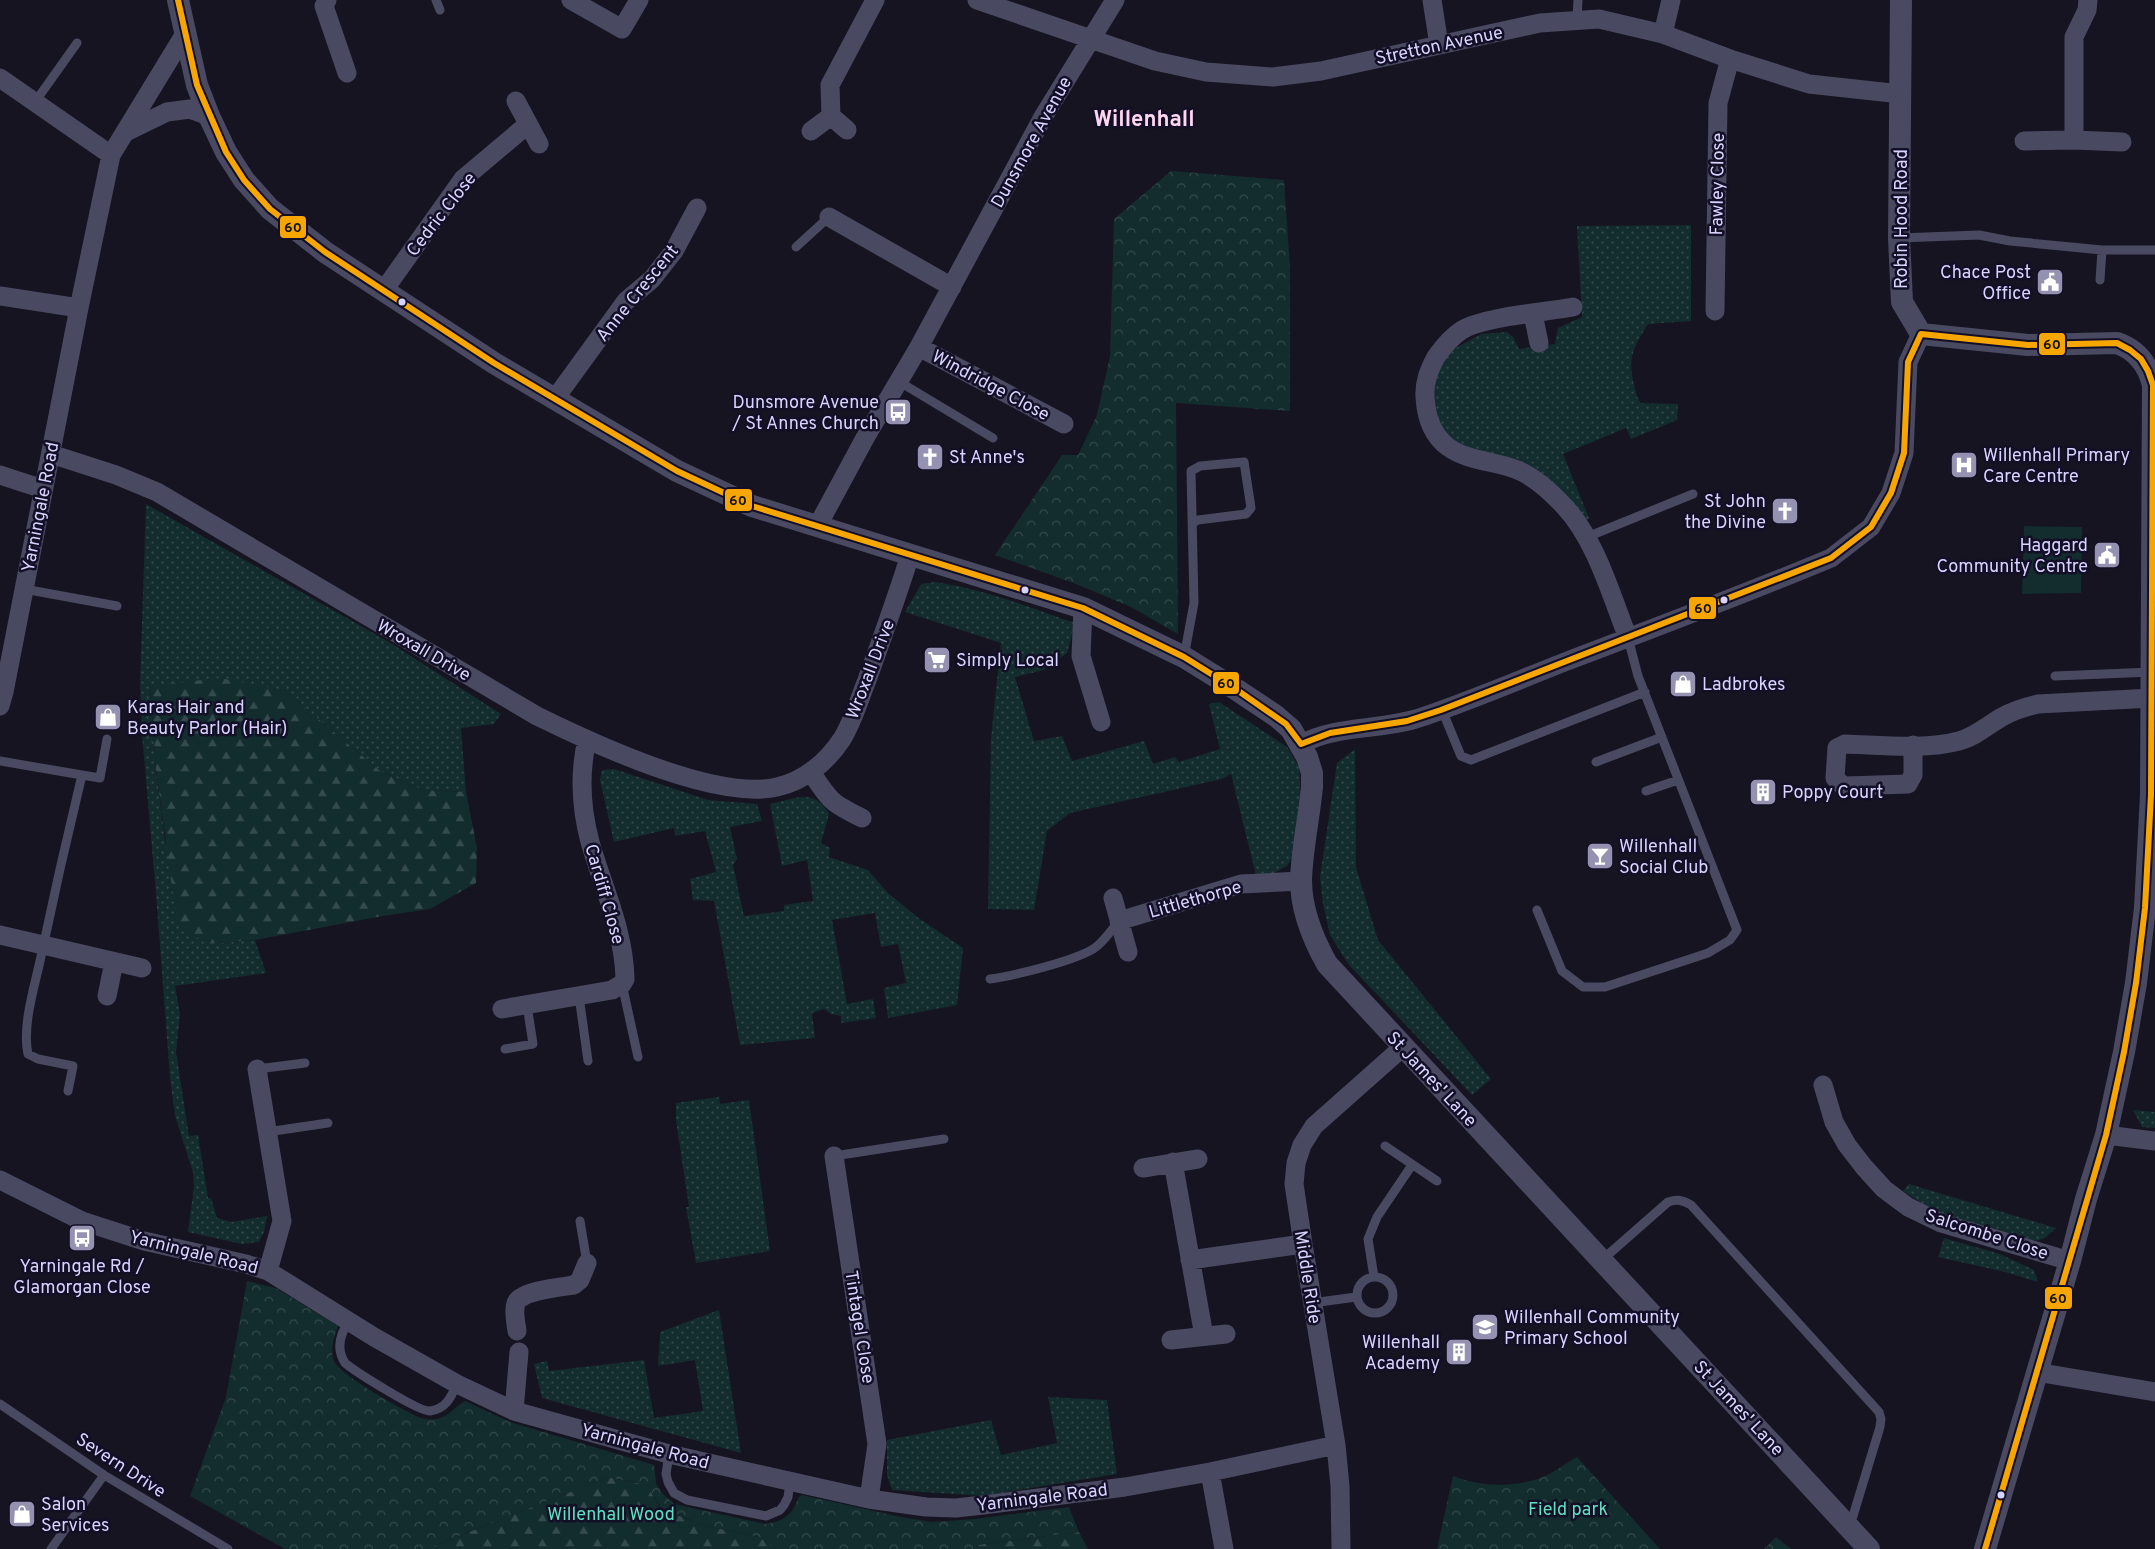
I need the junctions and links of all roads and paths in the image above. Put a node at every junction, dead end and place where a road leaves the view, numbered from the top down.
1 (178, 0) edge
2 (327, 0) edge
3 (436, 0) edge
4 (571, 0) edge
5 (640, 0) edge
6 (876, 0) edge
7 (978, 0) edge
8 (1115, 0) edge
9 (1432, 0) edge
10 (1578, 0) edge
11 (1671, 0) edge
12 (1901, 0) edge
13 (2088, 0) edge
14 (440, 10) dead end
15 (1577, 20) junction
16 (186, 32) junction
17 (1664, 34) junction
18 (1092, 38) junction
19 (77, 42) dead end
20 (1439, 45) junction
21 (1730, 59) junction
22 (347, 73) dead end
23 (0, 78) edge
24 (1901, 94) junction
25 (516, 101) dead end
26 (35, 102) junction
27 (209, 116) junction
28 (832, 116) junction
29 (527, 125) junction
30 (847, 130) dead end
31 (811, 131) dead end
32 (125, 132) junction
33 (2074, 140) junction
34 (2024, 141) dead end
35 (2122, 142) dead end
36 (539, 144) dead end
37 (111, 154) junction
38 (697, 208) dead end
39 (829, 217) joint
40 (1899, 238) junction
41 (796, 247) dead end
42 (2102, 250) junction
43 (2155, 250) edge
44 (2100, 280) dead end
45 (952, 287) junction
46 (384, 290) junction
47 (0, 296) edge
48 (1573, 307) dead end
49 (79, 308) junction
50 (1715, 311) dead end
51 (1533, 314) junction
52 (1921, 334) junction
53 (1538, 343) dead end
54 (919, 346) junction
55 (898, 381) junction
56 (554, 400) junction
57 (1064, 424) dead end
58 (993, 438) dead end
59 (51, 454) junction
60 (0, 475) edge
61 (43, 489) junction
62 (1693, 494) dead end
63 (1193, 523) junction
64 (817, 527) junction
65 (1587, 536) junction
66 (910, 555) junction
67 (24, 590) junction
68 (117, 606) dead end
69 (1084, 608) junction
70 (1628, 638) junction
71 (1184, 657) junction
72 (2152, 672) junction
73 (2055, 676) dead end
74 (1644, 692) junction
75 (1, 696) edge
76 (2152, 698) junction
77 (1442, 710) junction
78 (1101, 722) dead end
79 (1662, 737) junction
80 (107, 738) dead end
81 (586, 740) junction
82 (1301, 744) junction
83 (1913, 745) dead end
84 (0, 761) edge
85 (1596, 762) dead end
86 (812, 772) junction
87 (82, 775) junction
88 (1678, 780) junction
89 (1646, 791) dead end
90 (2153, 796) edge
91 (862, 818) dead end
92 (1301, 881) junction
93 (1113, 898) dead end
94 (1536, 910) dead end
95 (1120, 921) junction
96 (0, 935) edge
97 (44, 945) junction
98 (1128, 952) dead end
99 (114, 962) junction
100 (142, 968) dead end
101 (990, 980) dead end
102 (622, 984) junction
103 (107, 996) dead end
104 (580, 996) junction
105 (527, 1005) junction
106 (502, 1010) dead end
107 (1403, 1047) junction
108 (505, 1049) dead end
109 (638, 1057) dead end
110 (588, 1061) dead end
111 (305, 1062) dead end
112 (258, 1069) joint
113 (1823, 1085) dead end
114 (68, 1091) dead end
115 (328, 1122) dead end
116 (268, 1132) junction
117 (2106, 1135) junction
118 (944, 1139) dead end
119 (2155, 1141) edge
120 (1384, 1146) dead end
121 (834, 1156) joint
122 (1198, 1159) dead end
123 (1174, 1162) junction
124 (1412, 1165) junction
125 (1143, 1168) dead end
126 (0, 1180) edge
127 (1437, 1181) dead end
128 (580, 1221) dead end
129 (1303, 1244) junction
130 (1190, 1260) junction
131 (1602, 1260) junction
132 (2070, 1261) junction
133 (586, 1263) joint
134 (268, 1271) junction
135 (1374, 1277) junction
136 (1356, 1297) junction
137 (1312, 1303) junction
138 (349, 1321) junction
139 (517, 1331) dead end
140 (1226, 1334) dead end
141 (1204, 1336) junction
142 (1171, 1340) dead end
143 (519, 1352) dead end
144 (2036, 1372) junction
145 (457, 1384) junction
146 (2155, 1392) edge
147 (0, 1404) edge
148 (514, 1411) junction
149 (1336, 1446) junction
150 (668, 1454) junction
151 (1210, 1472) junction
152 (104, 1475) junction
153 (790, 1482) junction
154 (869, 1499) junction
155 (1848, 1526) junction
156 (51, 1549) edge
157 (228, 1549) edge
158 (1224, 1549) edge
159 (1341, 1549) edge
160 (1869, 1549) edge
161 (1985, 1549) edge

1 - 16 street, St James' Lane
2 - 22 street
3 - 14 lane
4 - 5 street
6 - 28 street
7 - 18 street, Stretton Avenue
8 - 18 street, Dunsmore Avenue
9 - 20 street
10 - 15 lane
11 - 17 street
12 - 24 street, Robin Hood Road
13 - 33 street
15 - 17 street, Stretton Avenue
15 - 20 street, Stretton Avenue
16 - 27 street, St James' Lane
16 - 32 street, Yarningale Road
17 - 21 street, Stretton Avenue
18 - 20 street, Stretton Avenue
18 - 45 street, Dunsmore Avenue
19 - 26 lane
21 - 24 street, Stretton Avenue
21 - 50 street, Fawley Close
23 - 26 street
24 - 40 street, Robin Hood Road
25 - 29 street
26 - 37 street
27 - 32 street
27 - 46 street, St James' Lane
28 - 30 street
28 - 31 street
29 - 36 street
29 - 46 street, Cedric Close
32 - 37 street, Yarningale Road
33 - 34 street
33 - 35 street
37 - 49 street, Yarningale Road
38 - 56 street, Anne Crescent
39 - 41 lane
39 - 45 street
40 - 42 lane
40 - 52 street, Robin Hood Road
42 - 43 lane
42 - 44 lane
45 - 54 street, Dunsmore Avenue
46 - 56 street, St James' Lane
47 - 49 street
48 - 51 street
49 - 59 street, Yarningale Road
51 - 53 street
51 - 65 street
52 - 70 street
52 - 72 street
54 - 55 street, Dunsmore Avenue
54 - 57 street, Windridge Close
55 - 58 lane
55 - 64 street, Dunsmore Avenue
56 - 64 street, St James' Lane
59 - 61 street, Yarningale Road
59 - 81 street, Wroxall Drive
60 - 61 street
61 - 67 street, Yarningale Road
62 - 65 lane
63 - 63 lane
63 - 71 lane
64 - 66 street, St James' Lane
65 - 70 street
66 - 69 street, St James' Lane
66 - 86 street, Wroxall Drive
67 - 68 lane
67 - 75 street, Yarningale Road
69 - 71 street, St James' Lane
69 - 78 street
70 - 74 lane
70 - 77 street
71 - 82 street, St James' Lane
72 - 73 lane
72 - 76 street
74 - 77 lane
74 - 79 lane
76 - 83 street
76 - 90 street
77 - 82 street
79 - 85 lane
79 - 88 lane
80 - 87 lane
81 - 86 street, Wroxall Drive
81 - 102 street, Cardiff Close
82 - 92 street, St James' Lane
84 - 87 lane
86 - 91 street
87 - 97 lane
88 - 89 lane
88 - 94 lane
90 - 117 street
92 - 95 street, Littlethorpe
92 - 107 street, St James' Lane
93 - 95 street
95 - 98 street
95 - 101 lane
96 - 97 street
97 - 99 street
97 - 114 lane
99 - 100 street
99 - 103 street
102 - 104 street
102 - 109 lane
104 - 105 street
104 - 110 lane
105 - 106 street
105 - 108 lane
107 - 129 street, Middle Ride
107 - 131 street, St James' Lane
111 - 112 lane
112 - 116 street
113 - 132 street, Salcombe Close
115 - 116 lane
116 - 134 street
117 - 119 street
117 - 132 street
118 - 121 lane
120 - 124 lane
121 - 154 street, Tintagel Close
122 - 123 street
123 - 125 street
123 - 130 street
124 - 127 lane
124 - 135 lane
126 - 134 street, Yarningale Road
128 - 133 lane
129 - 130 street
129 - 137 street, Middle Ride
130 - 141 street
131 - 155 street, St James' Lane
131 - 155 lane
132 - 144 street
133 - 139 street
134 - 138 street, Yarningale Road
135 - 136 lane
135 - 136 lane
136 - 137 lane
137 - 149 street, Middle Ride
138 - 145 street, Yarningale Road
138 - 145 lane
140 - 141 street
141 - 142 street
143 - 148 street
144 - 146 street
144 - 161 street
145 - 148 street, Yarningale Road
147 - 152 lane, Severn Drive
148 - 150 street, Yarningale Road
149 - 151 street, Yarningale Road
149 - 159 street, Middle Ride
150 - 153 street, Yarningale Road
150 - 153 lane
151 - 154 street, Yarningale Road
151 - 158 street
152 - 156 lane
152 - 157 lane, Severn Drive
153 - 154 street, Yarningale Road
155 - 160 street, St James' Lane

